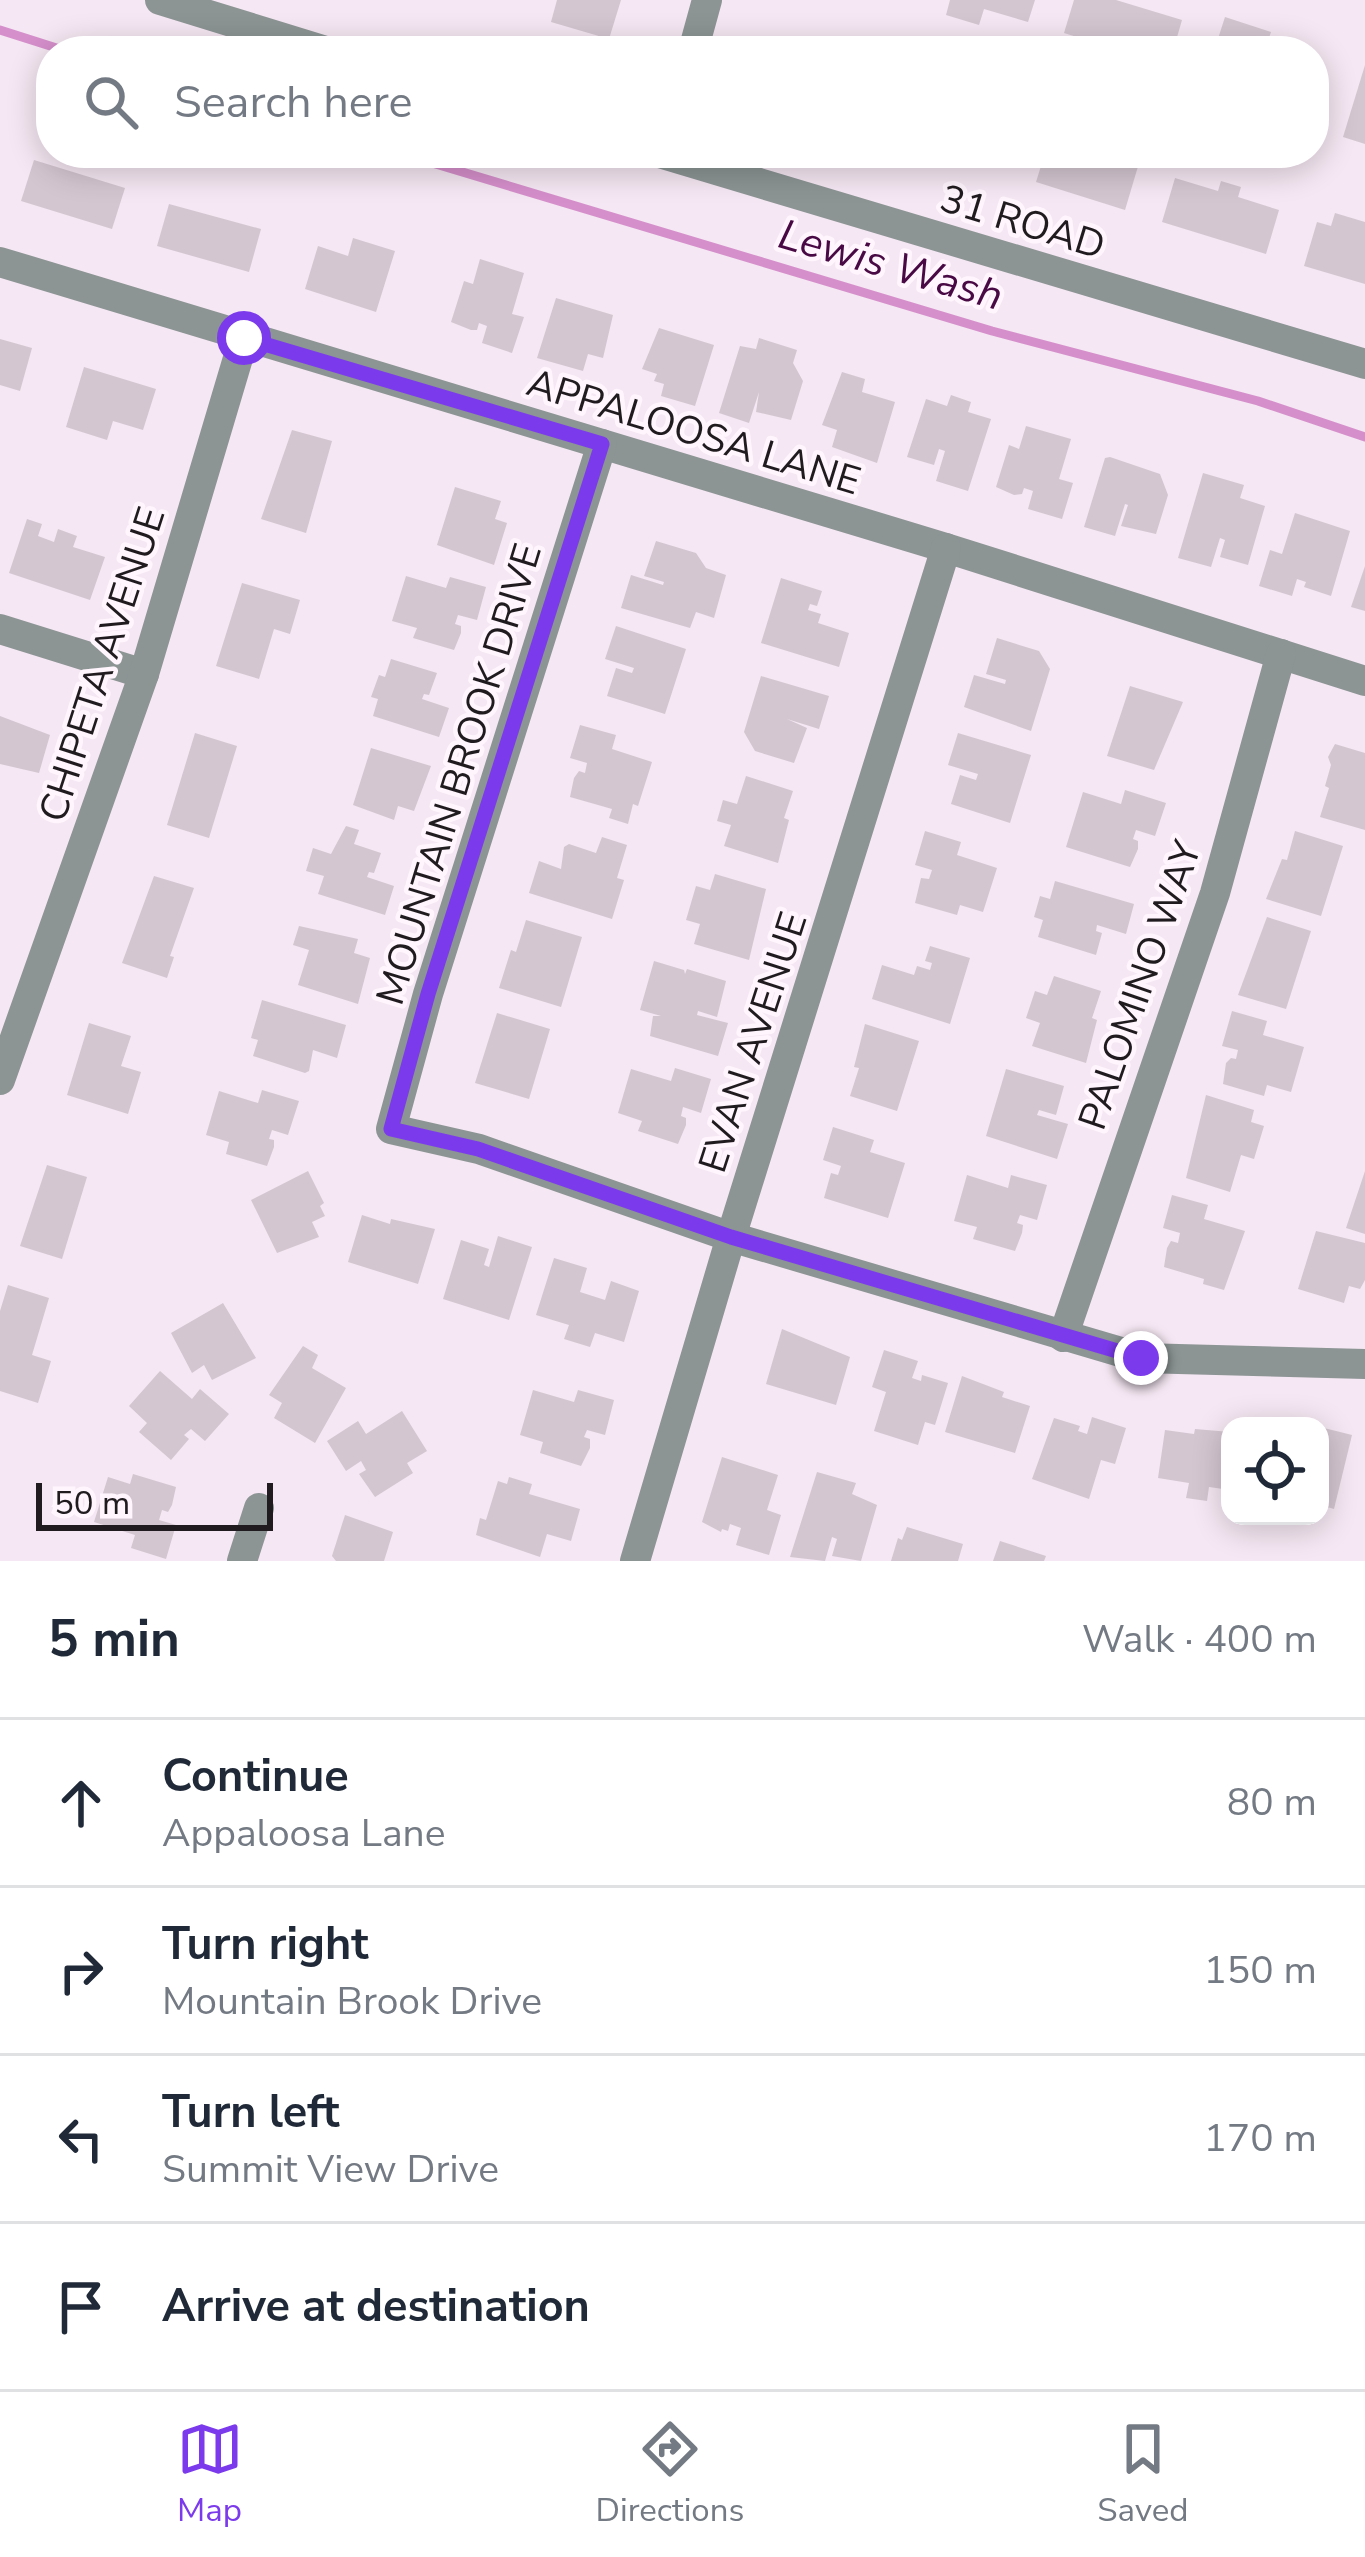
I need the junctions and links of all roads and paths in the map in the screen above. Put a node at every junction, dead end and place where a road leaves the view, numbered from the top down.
1 (160, 0) edge
2 (707, 0) edge
3 (277, 36) edge
4 (697, 36) edge
5 (711, 168) edge
6 (0, 262) edge
7 (244, 338) junction
8 (1365, 364) edge
9 (602, 444) junction
10 (946, 548) junction
11 (0, 629) edge
12 (1281, 654) junction
13 (144, 674) junction
14 (1365, 681) edge
15 (11, 1013) edge
16 (0, 1079) edge
17 (731, 1237) junction
18 (1063, 1337) junction
19 (1365, 1364) edge
20 (259, 1508) dead end
21 (242, 1561) edge
22 (635, 1561) edge

1 - 3 street
2 - 4 street
5 - 8 street, 31 ROAD
6 - 7 street, APPALOOSA LANE
7 - 9 street, APPALOOSA LANE
7 - 13 street, CHIPETA AVENUE
9 - 10 street, APPALOOSA LANE
9 - 17 street, MOUNTAIN BROOK DRIVE
10 - 12 street, APPALOOSA LANE
10 - 17 street, EVAN AVENUE
11 - 13 street
12 - 14 street, APPALOOSA LANE
12 - 18 street, PALOMINO WAY
13 - 15 street, CHIPETA AVENUE
15 - 16 street, CHIPETA AVENUE
17 - 18 street
17 - 22 street, EVAN AVENUE
18 - 19 street
20 - 21 street

